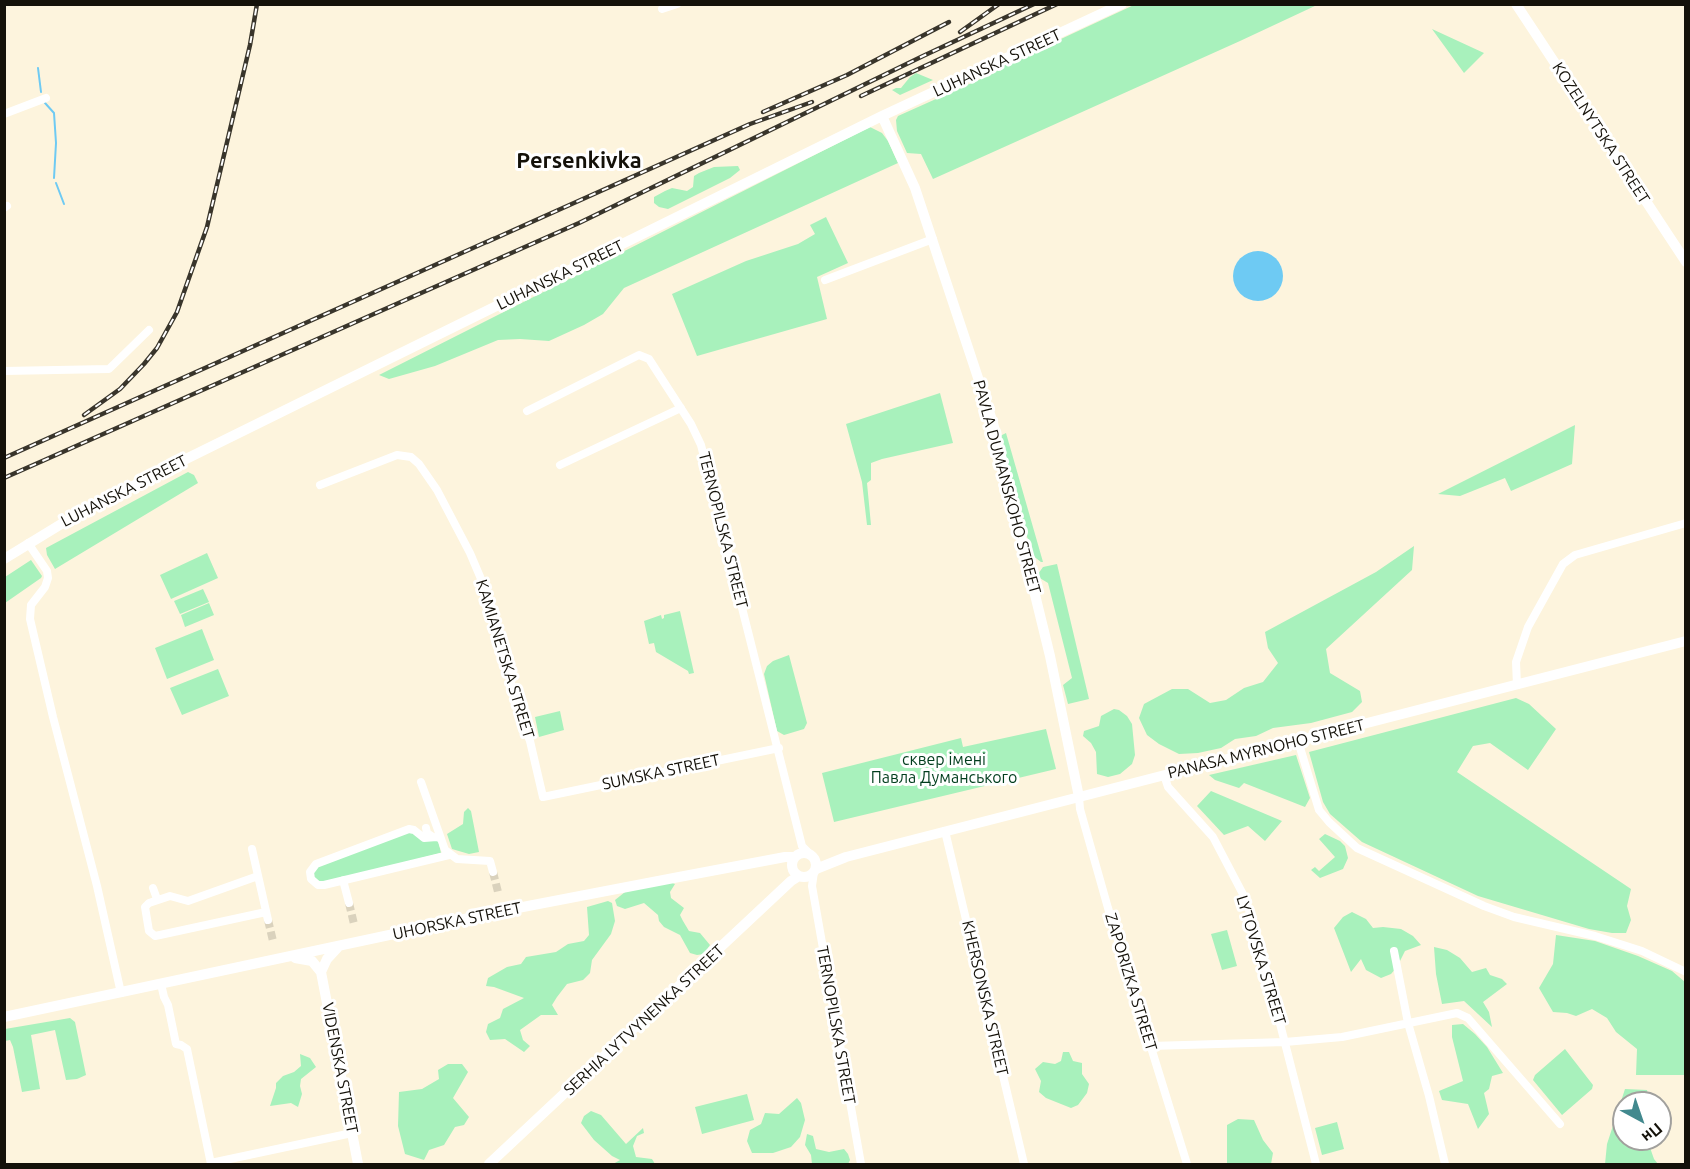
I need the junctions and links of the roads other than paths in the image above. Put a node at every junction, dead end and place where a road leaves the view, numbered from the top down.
1 (677, 4) edge
2 (1122, 4) edge
3 (1516, 4) edge
4 (662, 9) dead end
5 (46, 98) dead end
6 (4, 114) edge
7 (882, 116) junction
8 (933, 239) junction
9 (1686, 262) edge
10 (825, 279) dead end
11 (149, 330) dead end
12 (4, 371) edge
13 (681, 408) junction
14 (527, 411) dead end
15 (560, 465) dead end
16 (320, 485) dead end
17 (1686, 523) edge
18 (28, 543) junction
19 (4, 559) edge
20 (1686, 641) edge
21 (1517, 686) junction
22 (1298, 741) junction
23 (778, 748) junction
24 (1164, 776) junction
25 (420, 782) dead end
26 (543, 797) joint
27 (1079, 797) junction
28 (426, 828) dead end
29 (945, 831) junction
30 (437, 838) junction
31 (252, 849) dead end
32 (804, 854) junction
33 (449, 855) junction
34 (846, 857) junction
35 (815, 871) junction
36 (493, 872) dead end
37 (258, 876) junction
38 (801, 877) junction
39 (343, 880) junction
40 (812, 886) junction
41 (153, 888) dead end
42 (157, 899) junction
43 (349, 903) tunnel mouth
44 (340, 946) junction
45 (1394, 951) dead end
46 (286, 957) junction
47 (321, 972) junction
48 (1686, 972) edge
49 (161, 984) junction
50 (121, 993) junction
51 (4, 1017) edge
52 (1408, 1023) junction
53 (1285, 1042) junction
54 (1151, 1046) junction
55 (1560, 1124) dead end
56 (352, 1133) junction
57 (211, 1164) edge
58 (358, 1164) edge
59 (489, 1164) edge
60 (861, 1164) edge
61 (1024, 1164) edge
62 (1187, 1164) edge
63 (1316, 1164) edge
64 (1445, 1164) edge

1 - 4 street
2 - 7 street, LUHANSKA STREET
3 - 9 street, KOZELNYTSKA STREET
5 - 6 street
7 - 8 street, PAVLA DUMANSKOHO STREET
7 - 18 street, LUHANSKA STREET
8 - 10 street
8 - 27 street, PAVLA DUMANSKOHO STREET
11 - 12 street
13 - 14 street, TERNOPILSKA STREET
13 - 15 street
13 - 23 street, TERNOPILSKA STREET
16 - 26 street, KAMIANETSKA STREET
17 - 21 street
18 - 19 street, LUHANSKA STREET
18 - 50 street
20 - 21 street, PANASA MYRNOHO STREET
21 - 22 street, PANASA MYRNOHO STREET
22 - 24 street, PANASA MYRNOHO STREET
22 - 48 street
23 - 26 street, SUMSKA STREET
23 - 32 street, TERNOPILSKA STREET
24 - 27 street, PANASA MYRNOHO STREET
24 - 53 street, LYTOVSKA STREET
25 - 30 street
27 - 29 street, PANASA MYRNOHO STREET
27 - 54 street, ZAPORIZKA STREET
28 - 30 street
29 - 34 street, PANASA MYRNOHO STREET
29 - 61 street, KHERSONSKA STREET
30 - 33 street
30 - 39 street
31 - 37 street
32 - 34 street, PANASA MYRNOHO STREET
32 - 35 street
32 - 38 street
32 - 44 street, UHORSKA STREET
33 - 36 street
33 - 39 street
34 - 35 street, PANASA MYRNOHO STREET
35 - 38 street, SERHIA LYTVYNENKA STREET
35 - 40 street, TERNOPILSKA STREET
37 - 42 street
37 - 42 street
38 - 40 street
38 - 59 street, SERHIA LYTVYNENKA STREET
39 - 43 street
40 - 60 street, TERNOPILSKA STREET
41 - 42 street
44 - 46 street, UHORSKA STREET
44 - 47 street
45 - 52 street
46 - 47 street
46 - 49 street, UHORSKA STREET
47 - 56 street, VIDENSKA STREET
49 - 50 street, UHORSKA STREET
49 - 57 street
50 - 51 street, UHORSKA STREET
52 - 53 street
52 - 55 street
52 - 64 street
53 - 54 street
53 - 63 street, LYTOVSKA STREET
54 - 62 street, ZAPORIZKA STREET
56 - 57 street
56 - 58 street, VIDENSKA STREET

